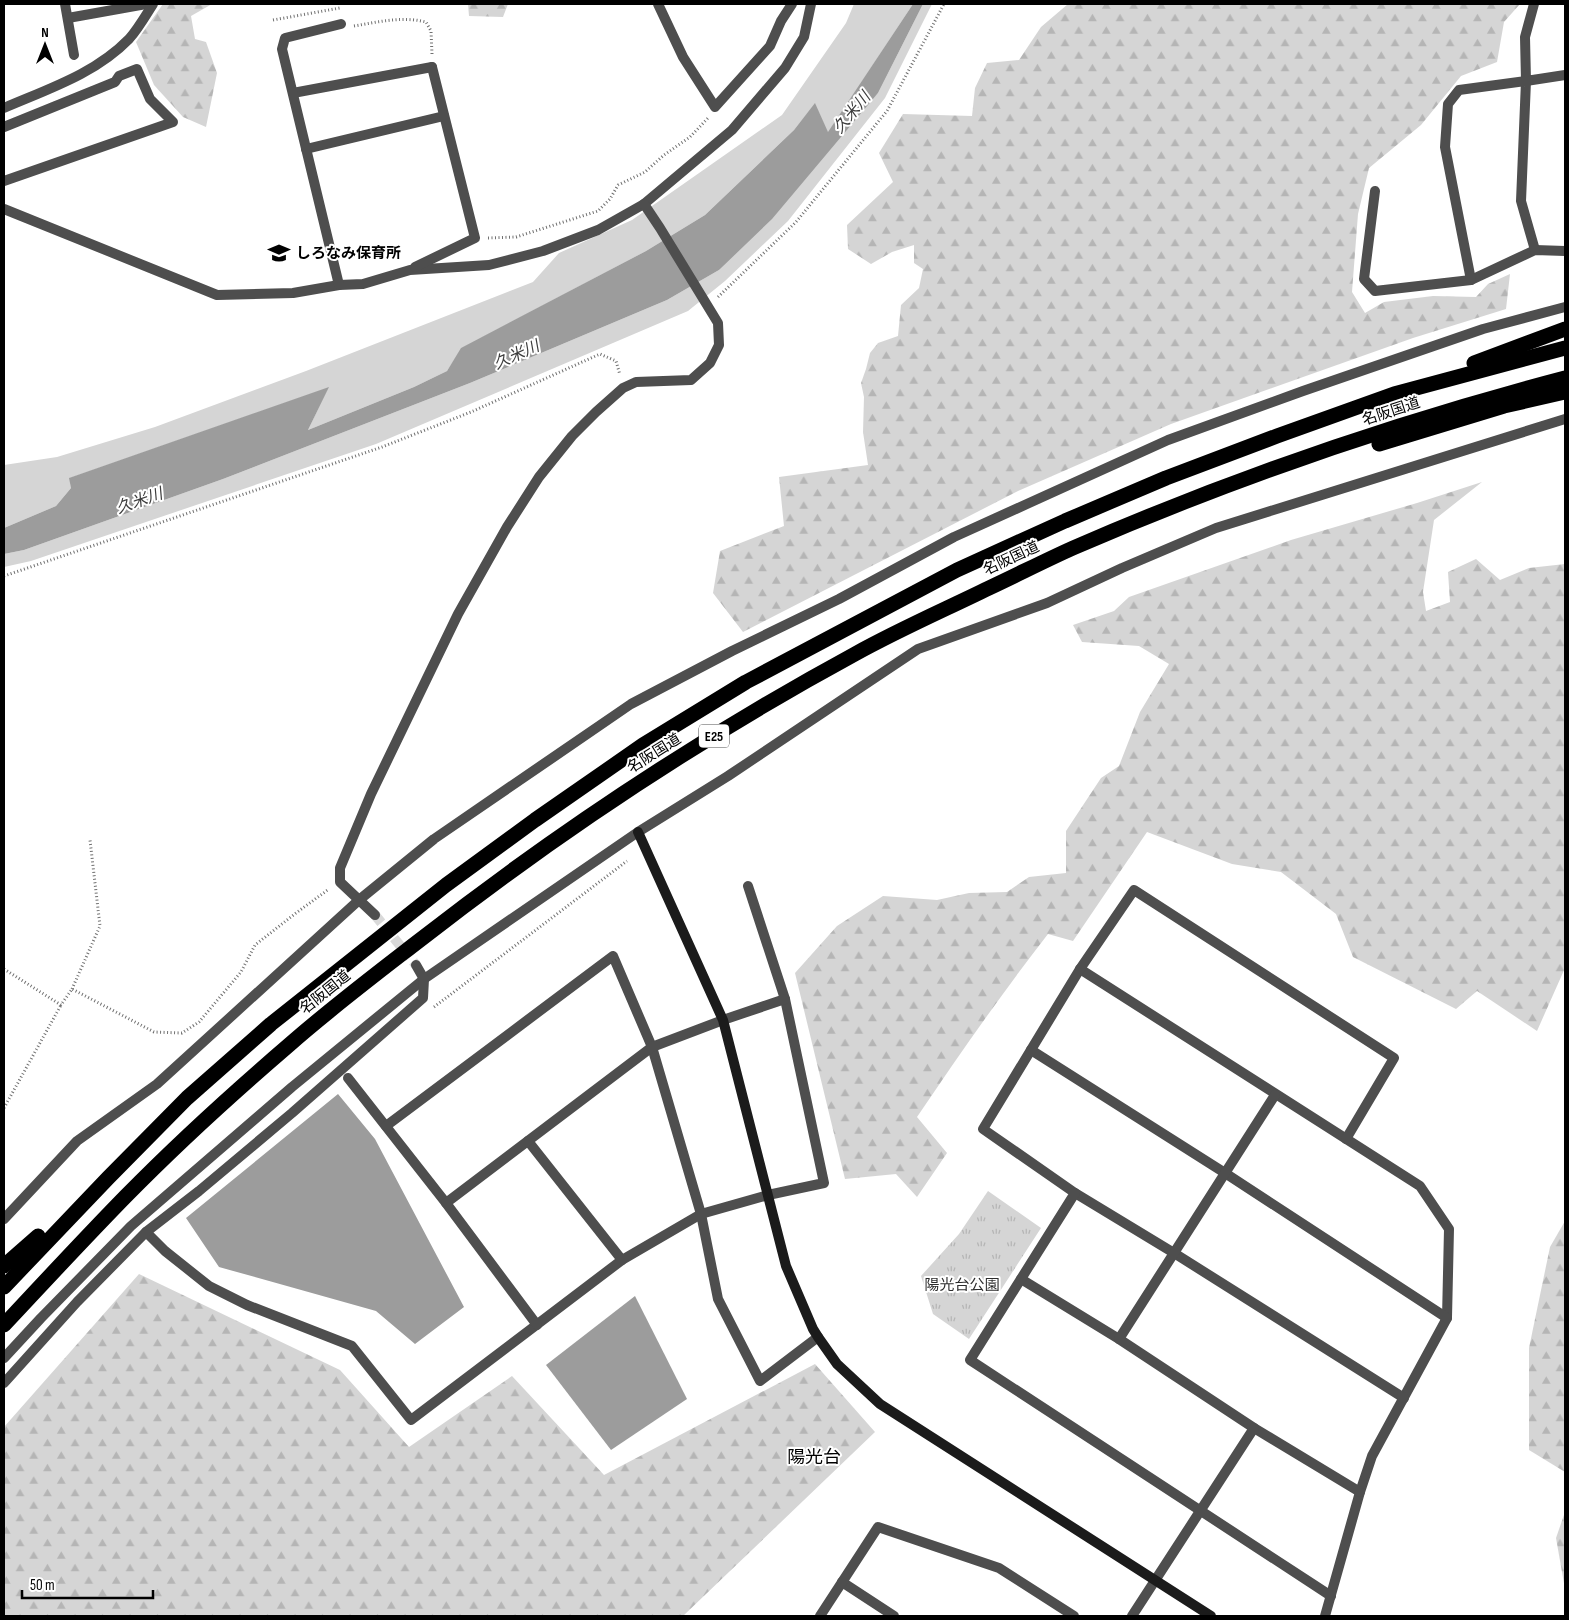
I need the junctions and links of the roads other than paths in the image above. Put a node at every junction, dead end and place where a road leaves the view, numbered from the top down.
1 (65, 4) edge
2 (146, 4) edge
3 (153, 4) edge
4 (658, 4) edge
5 (792, 4) edge
6 (811, 4) edge
7 (1534, 4) edge
8 (68, 18) junction
9 (342, 24) road end
10 (74, 55) dead end
11 (1565, 75) edge
12 (1526, 81) junction
13 (293, 93) junction
14 (4, 108) edge
15 (444, 116) junction
16 (4, 127) edge
17 (306, 149) junction
18 (4, 181) edge
19 (1375, 191) dead end
20 (644, 204) junction
21 (4, 209) edge
22 (1535, 250) junction
23 (1565, 250) edge
24 (410, 270) junction
25 (1471, 280) junction
26 (339, 285) junction
27 (1565, 307) edge
28 (1565, 330) edge
29 (1565, 348) edge
30 (1565, 378) edge
31 (1565, 392) edge
32 (1394, 394) junction
33 (1565, 419) edge
34 (1175, 506) junction
35 (638, 832) junction
36 (748, 886) dead end
37 (359, 900) junction
38 (375, 915) tunnel mouth
39 (361, 952) junction
40 (416, 965) tunnel mouth
41 (1080, 969) junction
42 (424, 979) junction
43 (785, 999) junction
44 (723, 1020) junction
45 (652, 1047) junction
46 (1031, 1050) junction
47 (348, 1078) dead end
48 (1275, 1095) junction
49 (386, 1126) junction
50 (1346, 1139) junction
51 (528, 1141) junction
52 (1225, 1173) junction
53 (1075, 1193) junction
54 (768, 1196) junction
55 (446, 1203) junction
56 (701, 1214) junction
57 (4, 1219) edge
58 (146, 1232) junction
59 (1174, 1253) junction
60 (622, 1260) junction
61 (4, 1266) edge
62 (1021, 1278) junction
63 (4, 1286) edge
64 (1447, 1318) junction
65 (4, 1325) edge
66 (537, 1325) junction
67 (818, 1336) junction
68 (1119, 1339) junction
69 (4, 1358) edge
70 (4, 1383) edge
71 (1404, 1398) junction
72 (1254, 1428) junction
73 (1360, 1492) junction
74 (1200, 1511) junction
75 (1155, 1581) junction
76 (842, 1582) junction
77 (1331, 1596) junction
78 (820, 1616) edge
79 (894, 1616) edge
80 (1074, 1616) edge
81 (1132, 1616) edge
82 (1211, 1616) edge
83 (1325, 1616) edge

1 - 8 street
2 - 8 street
3 - 14 street
4 - 5 street
6 - 20 street
7 - 12 street
8 - 10 street
9 - 13 street
11 - 12 street
12 - 22 street
12 - 25 street
13 - 15 street
13 - 17 street
15 - 17 street
15 - 24 street
16 - 18 street
17 - 26 street
19 - 25 street
20 - 24 street
20 - 37 street
21 - 26 street
22 - 23 street
22 - 25 street
24 - 26 street
27 - 37 street
28 - 32 highway
29 - 32 highway, 名阪国道 / E25
30 - 34 highway, 名阪国道 / E25
31 - 34 highway
32 - 39 highway, 名阪国道 / E25
33 - 35 street
34 - 65 highway, 名阪国道 / E25
35 - 42 street
35 - 44 street
36 - 43 street
37 - 38 street
37 - 57 street
39 - 61 highway
39 - 63 highway, 名阪国道 / E25
40 - 42 street
41 - 46 street
41 - 48 street
41 - 50 street
42 - 58 street
42 - 69 street
43 - 44 street
43 - 54 street
44 - 45 street
44 - 54 street
45 - 49 street
45 - 51 street
45 - 56 street
46 - 52 street
46 - 53 street
47 - 49 street
48 - 50 street
48 - 52 street
49 - 55 street
50 - 64 street
51 - 55 street
51 - 60 street
52 - 59 street
52 - 64 street
53 - 59 street
53 - 62 street
54 - 56 street
54 - 67 street
55 - 66 street
56 - 60 street
56 - 67 street
58 - 66 street
58 - 70 street
59 - 68 street
59 - 71 street
60 - 66 street
62 - 68 street
62 - 74 street
64 - 71 street
67 - 75 street
68 - 72 street
71 - 73 street
72 - 73 street
72 - 74 street
73 - 77 street
74 - 75 street
74 - 77 street
75 - 81 street
75 - 82 street
76 - 78 street
76 - 79 street
76 - 80 street
77 - 83 street

